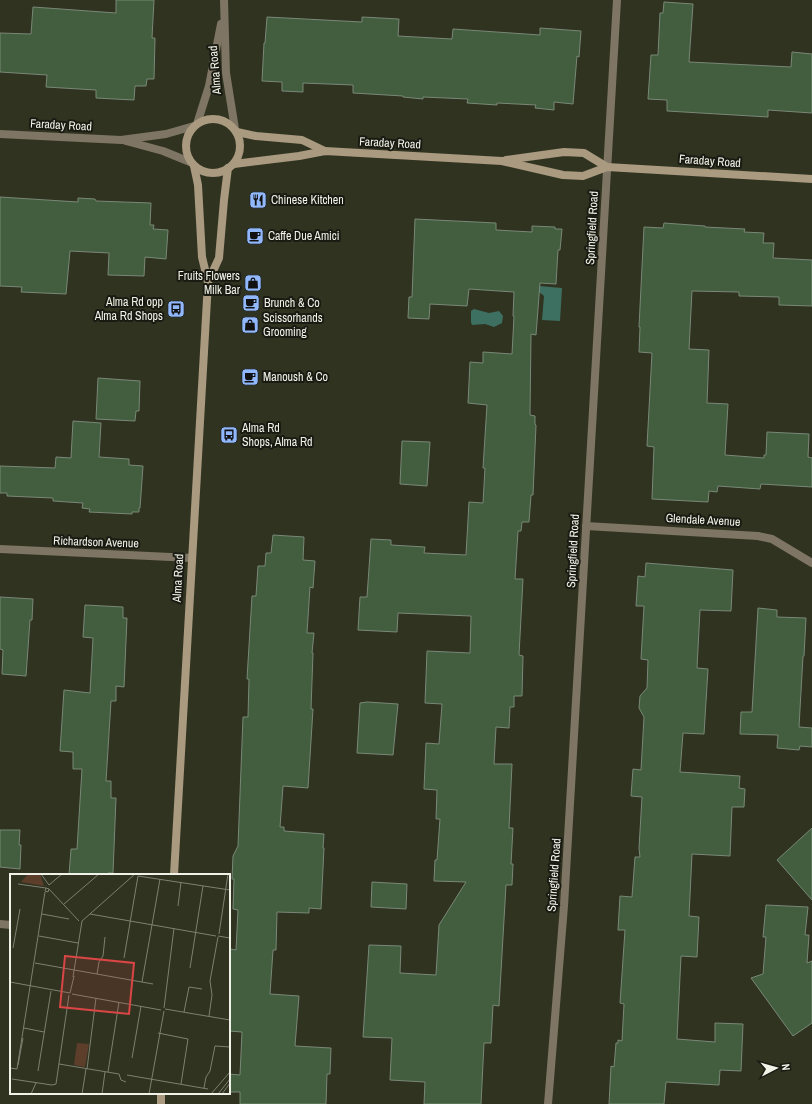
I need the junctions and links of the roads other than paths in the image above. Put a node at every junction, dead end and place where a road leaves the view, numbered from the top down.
1 (224, 0) edge
2 (617, 0) edge
3 (224, 9) junction
4 (195, 125) junction
5 (236, 131) junction
6 (0, 134) edge
7 (121, 140) junction
8 (325, 151) junction
9 (502, 161) junction
10 (192, 164) junction
11 (231, 166) junction
12 (607, 167) junction
13 (812, 179) edge
14 (208, 282) junction
15 (586, 526) junction
16 (0, 549) edge
17 (192, 558) junction
18 (812, 563) edge
19 (174, 874) edge
20 (0, 924) edge
21 (10, 925) edge
22 (162, 1094) edge
23 (161, 1104) edge
24 (548, 1104) edge

1 - 3 street, Alma Road
2 - 12 street, Springfield Road
3 - 4 street, Alma Road
3 - 5 street, Alma Road
4 - 5 main road
4 - 7 street, Faraday Road
4 - 10 main road
5 - 8 main road, Faraday Road
5 - 11 main road
6 - 7 street, Faraday Road
7 - 10 street, Faraday Road
8 - 9 main road, Faraday Road
8 - 11 main road, Faraday Road
9 - 12 main road, Faraday Road
9 - 12 main road, Faraday Road
10 - 11 main road
10 - 14 main road, Alma Road
11 - 14 main road, Alma Road
12 - 13 main road, Faraday Road
12 - 15 street, Springfield Road
14 - 17 main road, Alma Road
15 - 18 street, Glendale Avenue
15 - 24 street, Springfield Road
16 - 17 street, Richardson Avenue
17 - 19 main road, Alma Road
20 - 21 street
22 - 23 main road

